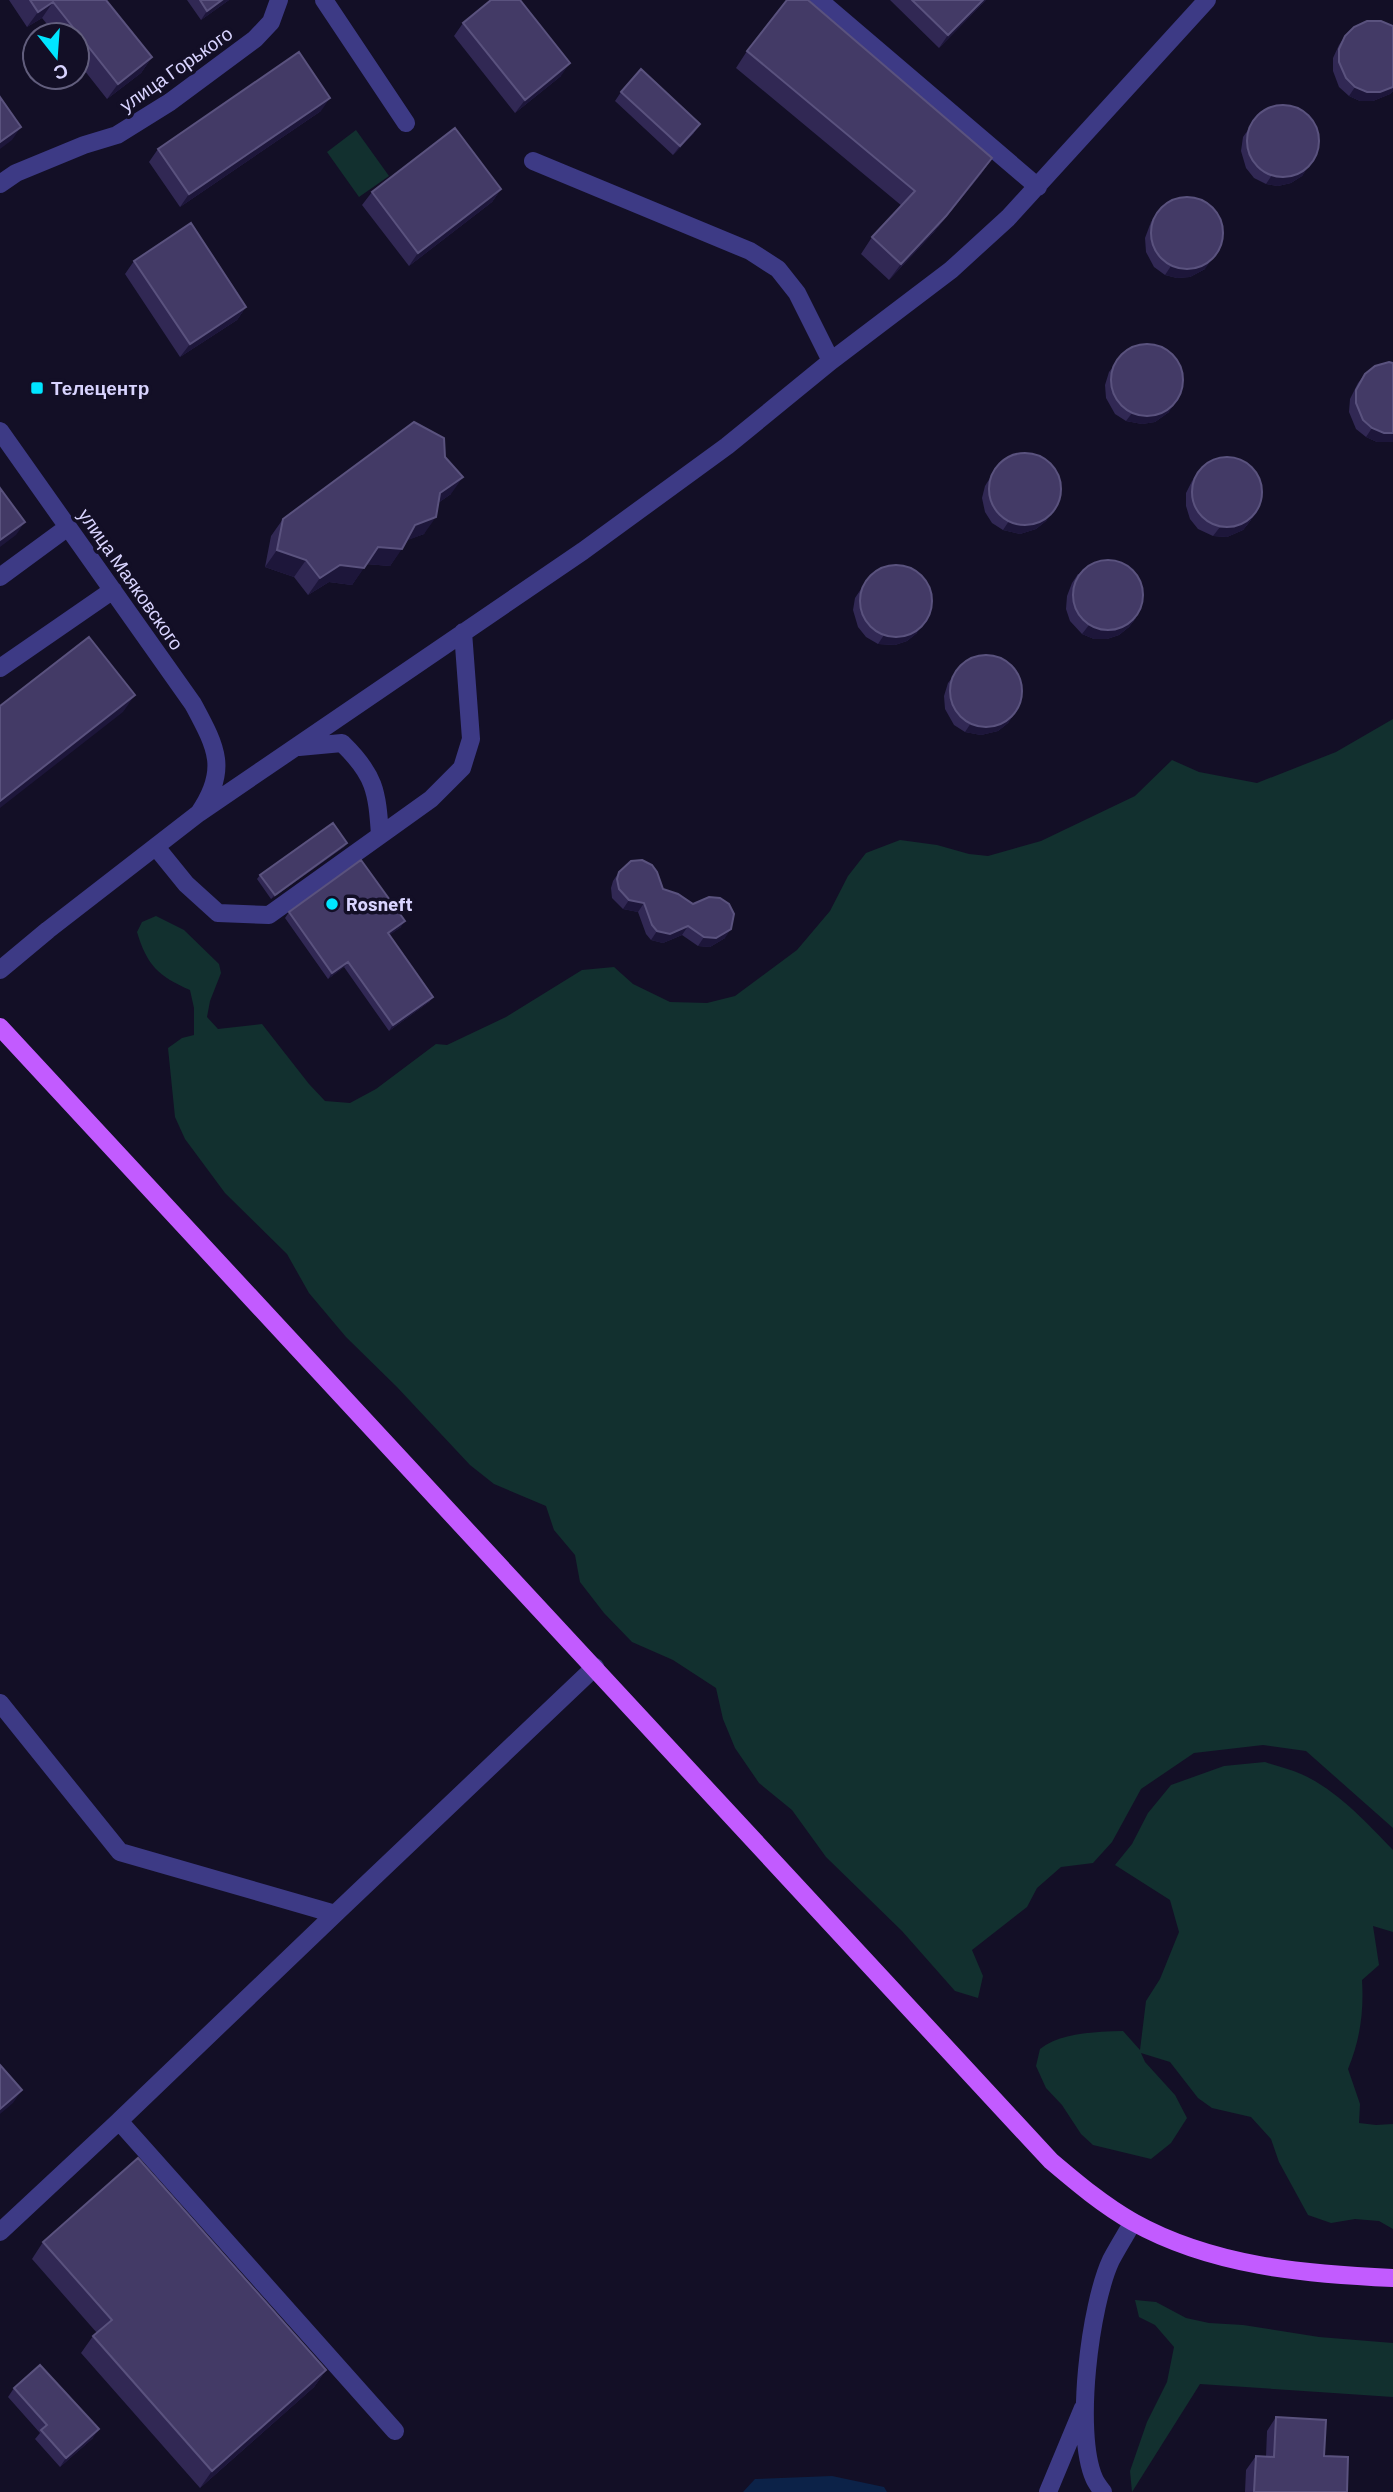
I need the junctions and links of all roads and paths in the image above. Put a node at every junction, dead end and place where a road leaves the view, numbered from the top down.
1 (279, 0) edge
2 (324, 0) edge
3 (819, 0) edge
4 (1208, 0) edge
5 (405, 123) dead end
6 (533, 161) dead end
7 (0, 184) edge
8 (1038, 187) junction
9 (831, 361) junction
10 (0, 431) edge
11 (68, 527) junction
12 (0, 577) edge
13 (113, 590) junction
14 (463, 632) junction
15 (0, 668) edge
16 (299, 747) junction
17 (199, 813) junction
18 (380, 835) junction
19 (156, 846) junction
20 (0, 970) edge
21 (0, 1027) edge
22 (595, 1667) junction
23 (0, 1703) edge
24 (335, 1914) junction
25 (119, 2121) junction
26 (1133, 2222) junction
27 (0, 2232) edge
28 (1393, 2278) edge
29 (1084, 2405) junction
30 (395, 2431) dead end
31 (1048, 2492) edge
32 (1103, 2492) edge

1 - 7 street, улица Горького
2 - 5 street
3 - 8 street
4 - 8 street
6 - 9 street
8 - 9 street
9 - 14 street
10 - 11 street, улица Маяковского
11 - 12 street
11 - 13 street, улица Маяковского
13 - 15 street
13 - 17 street, улица Маяковского
14 - 16 street
14 - 18 street
16 - 17 street
16 - 18 street
17 - 19 street
18 - 19 street
19 - 20 street
21 - 22 main road
22 - 24 street
22 - 26 main road
23 - 24 street
24 - 25 street
25 - 27 street
25 - 30 street
26 - 28 main road
26 - 29 street
29 - 31 street
29 - 32 street

